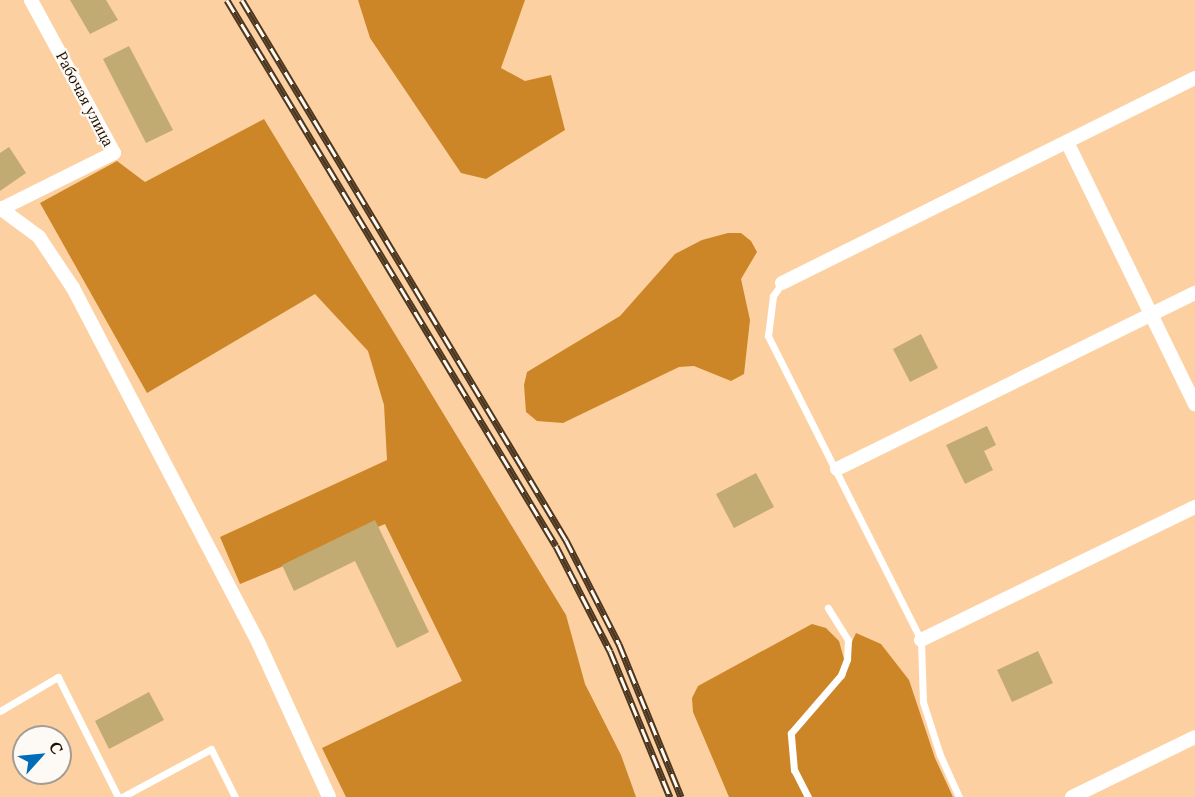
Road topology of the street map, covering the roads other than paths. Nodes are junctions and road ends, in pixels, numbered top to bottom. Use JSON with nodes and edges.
{"nodes":[{"id":1,"x":31,"y":0,"type":"edge"},
{"id":2,"x":1195,"y":78,"type":"edge"},
{"id":3,"x":1067,"y":142,"type":"junction"},
{"id":4,"x":2,"y":208,"type":"edge"},
{"id":5,"x":782,"y":283,"type":"joint"},
{"id":6,"x":1195,"y":293,"type":"edge"},
{"id":7,"x":1151,"y":314,"type":"junction"},
{"id":8,"x":1195,"y":404,"type":"edge"},
{"id":9,"x":837,"y":469,"type":"junction"},
{"id":10,"x":1195,"y":507,"type":"edge"},
{"id":11,"x":828,"y":608,"type":"dead end"},
{"id":12,"x":921,"y":640,"type":"junction"},
{"id":13,"x":0,"y":711,"type":"edge"},
{"id":14,"x":1195,"y":737,"type":"edge"},
{"id":15,"x":120,"y":797,"type":"edge"},
{"id":16,"x":235,"y":797,"type":"edge"},
{"id":17,"x":329,"y":797,"type":"edge"},
{"id":18,"x":808,"y":797,"type":"edge"},
{"id":19,"x":959,"y":797,"type":"edge"},
{"id":20,"x":1072,"y":797,"type":"edge"}],
"edges":[{"from":1,"to":4,"type":"street","name":"Рабочая улица"},
{"from":2,"to":3,"type":"street"},
{"from":3,"to":5,"type":"street"},
{"from":3,"to":7,"type":"street"},
{"from":4,"to":17,"type":"street"},
{"from":5,"to":9,"type":"lane"},
{"from":6,"to":7,"type":"street"},
{"from":7,"to":8,"type":"street"},
{"from":7,"to":9,"type":"street"},
{"from":9,"to":12,"type":"lane"},
{"from":10,"to":12,"type":"street"},
{"from":11,"to":18,"type":"lane"},
{"from":12,"to":19,"type":"lane"},
{"from":13,"to":15,"type":"lane"},
{"from":14,"to":20,"type":"street"},
{"from":15,"to":16,"type":"lane"}]}
